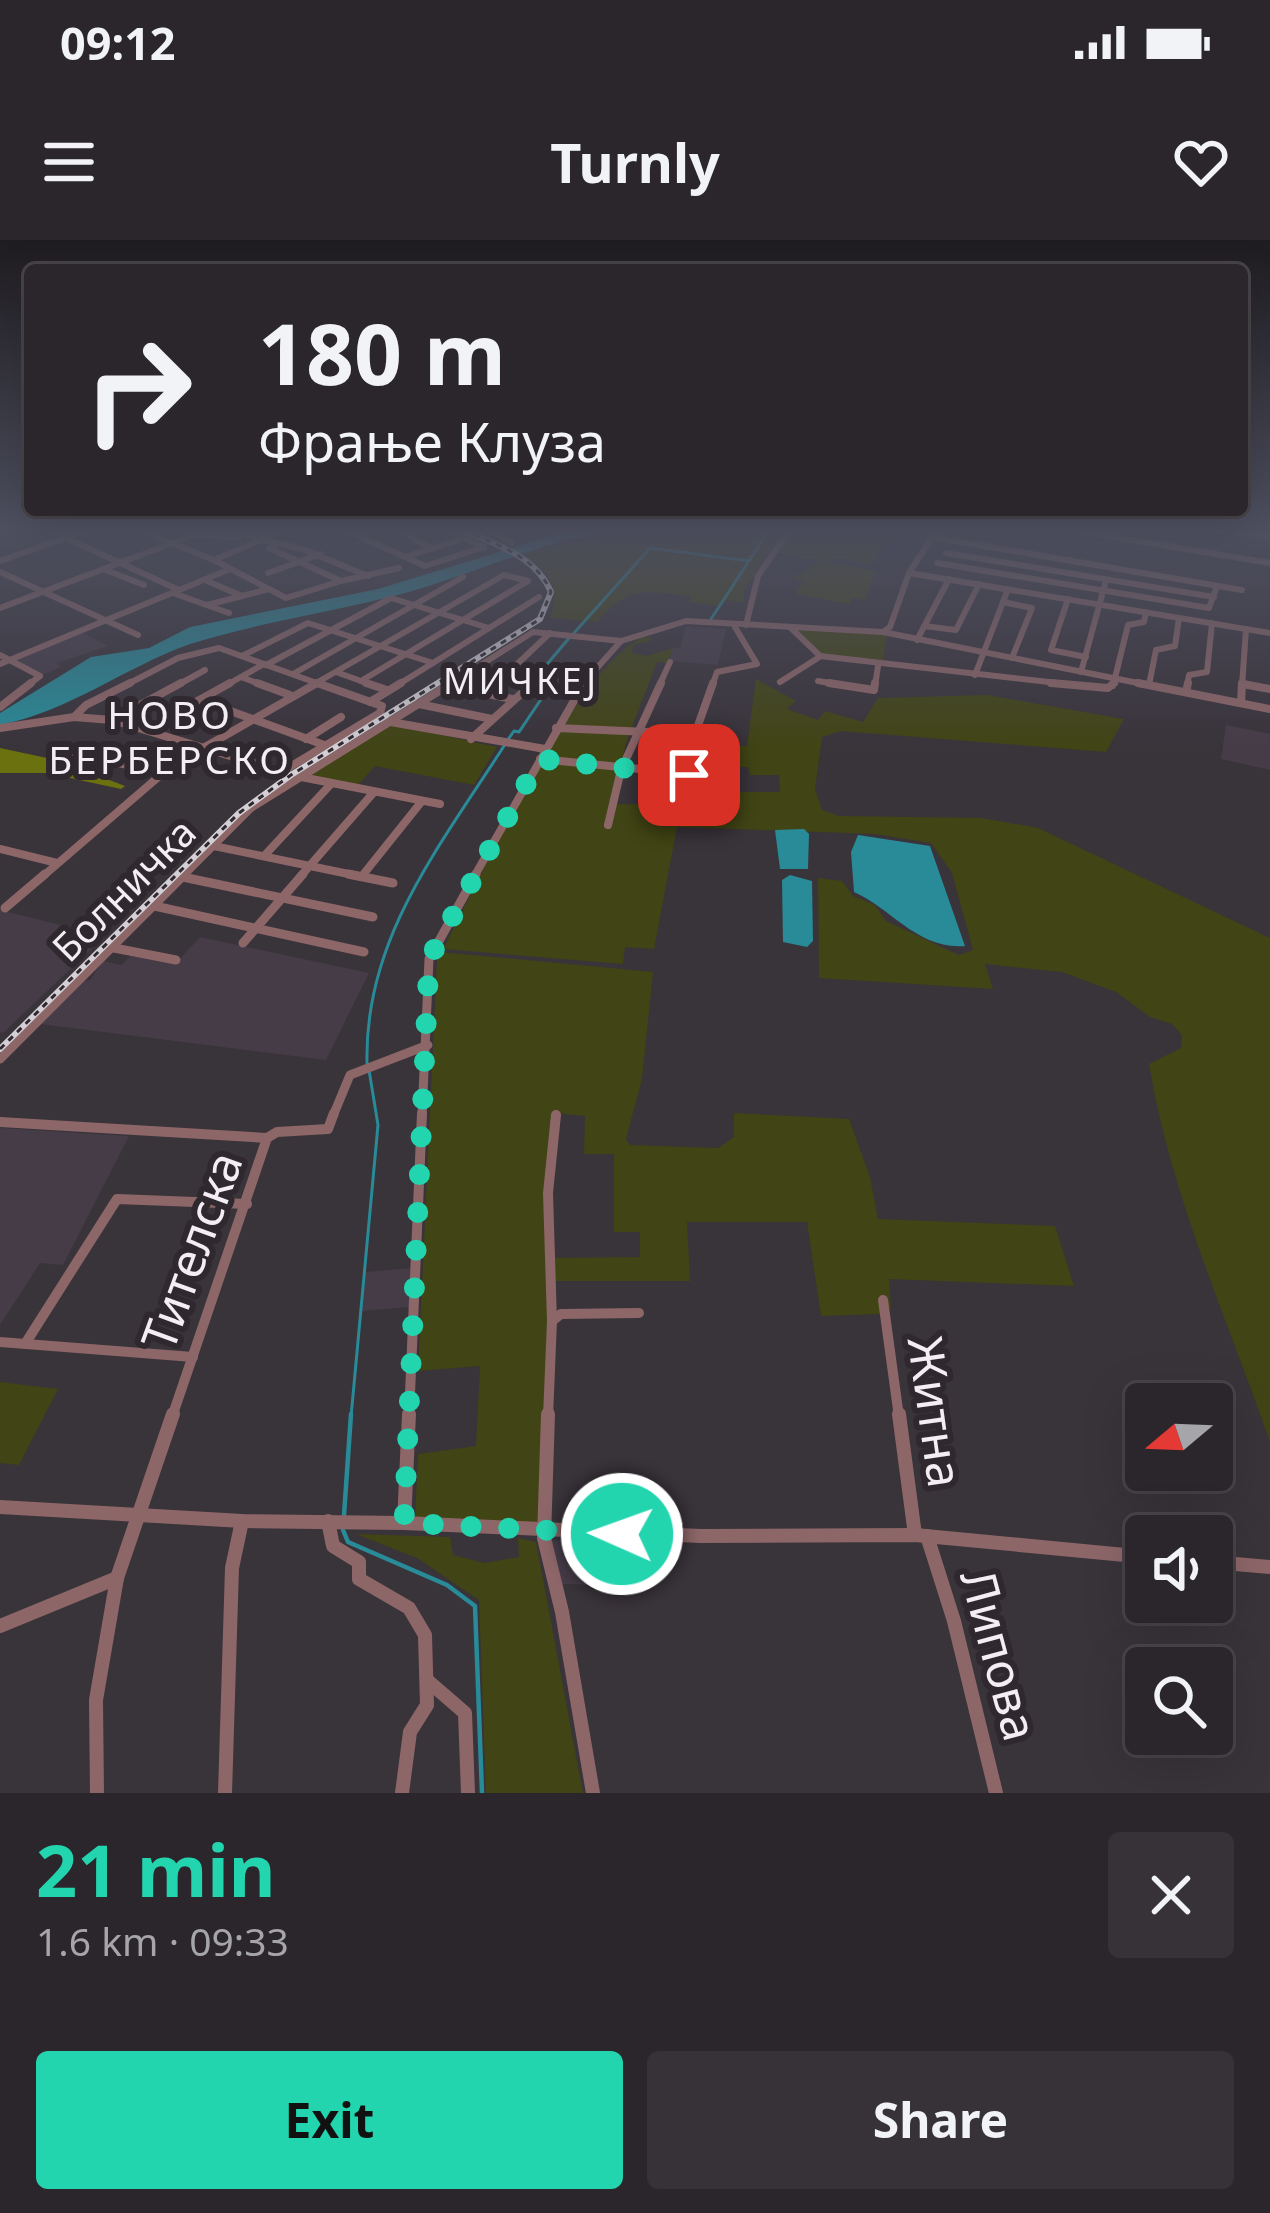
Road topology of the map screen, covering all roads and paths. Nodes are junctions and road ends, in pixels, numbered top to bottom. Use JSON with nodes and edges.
{"nodes":[{"id":1,"x":73,"y":604,"type":"edge"},
{"id":2,"x":146,"y":604,"type":"edge"},
{"id":3,"x":378,"y":604,"type":"edge"},
{"id":4,"x":454,"y":604,"type":"edge"},
{"id":5,"x":489,"y":604,"type":"edge"},
{"id":6,"x":527,"y":604,"type":"edge"},
{"id":7,"x":751,"y":604,"type":"edge"},
{"id":8,"x":898,"y":604,"type":"edge"},
{"id":9,"x":936,"y":604,"type":"edge"},
{"id":10,"x":969,"y":604,"type":"edge"},
{"id":11,"x":1002,"y":604,"type":"edge"},
{"id":12,"x":1015,"y":604,"type":"edge"},
{"id":13,"x":1066,"y":604,"type":"edge"},
{"id":14,"x":1099,"y":604,"type":"edge"},
{"id":15,"x":1102,"y":604,"type":"edge"},
{"id":16,"x":207,"y":605,"type":"edge"},
{"id":17,"x":414,"y":605,"type":"joint"},
{"id":18,"x":1146,"y":612,"type":"junction"},
{"id":19,"x":229,"y":613,"type":"dead end"},
{"id":20,"x":439,"y":613,"type":"junction"},
{"id":21,"x":1179,"y":618,"type":"junction"},
{"id":22,"x":107,"y":620,"type":"junction"},
{"id":23,"x":463,"y":620,"type":"junction"},
{"id":24,"x":1212,"y":623,"type":"junction"},
{"id":25,"x":746,"y":625,"type":"junction"},
{"id":26,"x":924,"y":626,"type":"junction"},
{"id":27,"x":735,"y":627,"type":"dead end"},
{"id":28,"x":489,"y":628,"type":"junction"},
{"id":29,"x":791,"y":628,"type":"junction"},
{"id":30,"x":1246,"y":629,"type":"junction"},
{"id":31,"x":332,"y":630,"type":"junction"},
{"id":32,"x":883,"y":632,"type":"junction"},
{"id":33,"x":550,"y":633,"type":"junction"},
{"id":34,"x":1270,"y":633,"type":"edge"},
{"id":35,"x":138,"y":634,"type":"dead end"},
{"id":36,"x":356,"y":638,"type":"junction"},
{"id":37,"x":917,"y":640,"type":"junction"},
{"id":38,"x":621,"y":641,"type":"junction"},
{"id":39,"x":381,"y":646,"type":"junction"},
{"id":40,"x":982,"y":652,"type":"junction"},
{"id":41,"x":406,"y":654,"type":"junction"},
{"id":42,"x":242,"y":656,"type":"junction"},
{"id":43,"x":821,"y":656,"type":"junction"},
{"id":44,"x":1086,"y":657,"type":"junction"},
{"id":45,"x":1012,"y":658,"type":"junction"},
{"id":46,"x":0,"y":660,"type":"edge"},
{"id":47,"x":9,"y":660,"type":"junction"},
{"id":48,"x":670,"y":662,"type":"dead end"},
{"id":49,"x":433,"y":663,"type":"junction"},
{"id":50,"x":265,"y":664,"type":"junction"},
{"id":51,"x":878,"y":666,"type":"junction"},
{"id":52,"x":205,"y":670,"type":"dead end"},
{"id":53,"x":336,"y":672,"type":"junction"},
{"id":54,"x":1081,"y":672,"type":"junction"},
{"id":55,"x":293,"y":674,"type":"junction"},
{"id":56,"x":975,"y":675,"type":"junction"},
{"id":57,"x":241,"y":677,"type":"junction"},
{"id":58,"x":1114,"y":678,"type":"junction"},
{"id":59,"x":361,"y":681,"type":"junction"},
{"id":60,"x":535,"y":681,"type":"dead end"},
{"id":61,"x":818,"y":681,"type":"dead end"},
{"id":62,"x":316,"y":682,"type":"junction"},
{"id":63,"x":780,"y":682,"type":"dead end"},
{"id":64,"x":1243,"y":684,"type":"junction"},
{"id":65,"x":444,"y":685,"type":"junction"},
{"id":66,"x":1149,"y":685,"type":"junction"},
{"id":67,"x":1270,"y":689,"type":"edge"},
{"id":68,"x":388,"y":690,"type":"junction"},
{"id":69,"x":1186,"y":692,"type":"junction"},
{"id":70,"x":486,"y":693,"type":"junction"},
{"id":71,"x":290,"y":695,"type":"junction"},
{"id":72,"x":512,"y":699,"type":"junction"},
{"id":73,"x":200,"y":700,"type":"junction"},
{"id":74,"x":370,"y":702,"type":"junction"},
{"id":75,"x":414,"y":703,"type":"junction"},
{"id":76,"x":1241,"y":703,"type":"junction"},
{"id":77,"x":0,"y":707,"type":"edge"},
{"id":78,"x":1270,"y":709,"type":"edge"},
{"id":79,"x":341,"y":716,"type":"dead end"},
{"id":80,"x":74,"y":717,"type":"junction"},
{"id":81,"x":251,"y":719,"type":"junction"},
{"id":82,"x":492,"y":719,"type":"junction"},
{"id":83,"x":112,"y":721,"type":"junction"},
{"id":84,"x":385,"y":721,"type":"junction"},
{"id":85,"x":0,"y":728,"type":"edge"},
{"id":86,"x":556,"y":728,"type":"junction"},
{"id":87,"x":147,"y":729,"type":"junction"},
{"id":88,"x":636,"y":733,"type":"junction"},
{"id":89,"x":306,"y":739,"type":"junction"},
{"id":90,"x":471,"y":740,"type":"junction"},
{"id":91,"x":206,"y":746,"type":"junction"},
{"id":92,"x":327,"y":746,"type":"junction"},
{"id":93,"x":66,"y":753,"type":"dead end"},
{"id":94,"x":543,"y":754,"type":"junction"},
{"id":95,"x":621,"y":770,"type":"junction"},
{"id":96,"x":283,"y":771,"type":"junction"},
{"id":97,"x":164,"y":772,"type":"junction"},
{"id":98,"x":298,"y":775,"type":"junction"},
{"id":99,"x":710,"y":776,"type":"dead end"},
{"id":100,"x":331,"y":784,"type":"junction"},
{"id":101,"x":374,"y":792,"type":"junction"},
{"id":102,"x":422,"y":800,"type":"junction"},
{"id":103,"x":440,"y":804,"type":"dead end"},
{"id":104,"x":608,"y":825,"type":"dead end"},
{"id":105,"x":209,"y":845,"type":"junction"},
{"id":106,"x":0,"y":849,"type":"edge"},
{"id":107,"x":264,"y":856,"type":"junction"},
{"id":108,"x":57,"y":863,"type":"junction"},
{"id":109,"x":310,"y":866,"type":"junction"},
{"id":110,"x":178,"y":876,"type":"junction"},
{"id":111,"x":362,"y":876,"type":"junction"},
{"id":112,"x":393,"y":883,"type":"dead end"},
{"id":113,"x":282,"y":898,"type":"junction"},
{"id":114,"x":150,"y":905,"type":"junction"},
{"id":115,"x":5,"y":908,"type":"dead end"},
{"id":116,"x":373,"y":917,"type":"dead end"},
{"id":117,"x":256,"y":928,"type":"junction"},
{"id":118,"x":244,"y":943,"type":"dead end"},
{"id":119,"x":109,"y":946,"type":"junction"},
{"id":120,"x":364,"y":952,"type":"dead end"},
{"id":121,"x":176,"y":960,"type":"dead end"},
{"id":122,"x":428,"y":1045,"type":"junction"},
{"id":123,"x":0,"y":1059,"type":"edge"},
{"id":124,"x":556,"y":1115,"type":"dead end"},
{"id":125,"x":0,"y":1122,"type":"edge"},
{"id":126,"x":267,"y":1138,"type":"junction"},
{"id":127,"x":247,"y":1204,"type":"junction"},
{"id":128,"x":883,"y":1300,"type":"dead end"},
{"id":129,"x":639,"y":1313,"type":"dead end"},
{"id":130,"x":552,"y":1321,"type":"junction"},
{"id":131,"x":0,"y":1342,"type":"edge"},
{"id":132,"x":25,"y":1344,"type":"junction"},
{"id":133,"x":193,"y":1357,"type":"junction"},
{"id":134,"x":0,"y":1507,"type":"edge"},
{"id":135,"x":138,"y":1516,"type":"junction"},
{"id":136,"x":242,"y":1521,"type":"junction"},
{"id":137,"x":328,"y":1521,"type":"junction"},
{"id":138,"x":404,"y":1523,"type":"junction"},
{"id":139,"x":544,"y":1531,"type":"junction"},
{"id":140,"x":921,"y":1536,"type":"junction"},
{"id":141,"x":1125,"y":1555,"type":"edge"},
{"id":142,"x":1233,"y":1564,"type":"edge"},
{"id":143,"x":1270,"y":1567,"type":"edge"},
{"id":144,"x":117,"y":1578,"type":"junction"},
{"id":145,"x":0,"y":1625,"type":"edge"},
{"id":146,"x":432,"y":1693,"type":"junction"},
{"id":147,"x":97,"y":1793,"type":"edge"},
{"id":148,"x":225,"y":1793,"type":"edge"},
{"id":149,"x":402,"y":1793,"type":"edge"},
{"id":150,"x":468,"y":1793,"type":"edge"},
{"id":151,"x":593,"y":1793,"type":"edge"},
{"id":152,"x":996,"y":1793,"type":"edge"}],
"edges":[{"from":1,"to":22,"type":"street"},
{"from":2,"to":22,"type":"street"},
{"from":3,"to":31,"type":"street"},
{"from":4,"to":20,"type":"street"},
{"from":5,"to":23,"type":"street"},
{"from":6,"to":28,"type":"street"},
{"from":7,"to":25,"type":"street"},
{"from":8,"to":32,"type":"street"},
{"from":9,"to":26,"type":"street"},
{"from":10,"to":26,"type":"street"},
{"from":11,"to":40,"type":"street"},
{"from":12,"to":45,"type":"street"},
{"from":13,"to":44,"type":"street"},
{"from":14,"to":44,"type":"street"},
{"from":15,"to":18,"type":"street"},
{"from":16,"to":19,"type":"street"},
{"from":17,"to":20,"type":"street"},
{"from":17,"to":36,"type":"street"},
{"from":18,"to":21,"type":"street"},
{"from":18,"to":58,"type":"street"},
{"from":20,"to":23,"type":"street"},
{"from":20,"to":39,"type":"street"},
{"from":21,"to":24,"type":"street"},
{"from":21,"to":66,"type":"street"},
{"from":22,"to":35,"type":"street"},
{"from":22,"to":47,"type":"street"},
{"from":23,"to":28,"type":"street"},
{"from":23,"to":41,"type":"street"},
{"from":24,"to":30,"type":"street"},
{"from":24,"to":69,"type":"street"},
{"from":25,"to":29,"type":"street"},
{"from":25,"to":38,"type":"street"},
{"from":26,"to":37,"type":"street"},
{"from":27,"to":88,"type":"street"},
{"from":28,"to":49,"type":"street"},
{"from":29,"to":32,"type":"street"},
{"from":29,"to":43,"type":"street"},
{"from":30,"to":34,"type":"street"},
{"from":30,"to":64,"type":"street"},
{"from":31,"to":36,"type":"street"},
{"from":31,"to":42,"type":"street"},
{"from":31,"to":50,"type":"street"},
{"from":32,"to":37,"type":"street"},
{"from":33,"to":38,"type":"street"},
{"from":33,"to":65,"type":"street","name":"Болничка"},
{"from":33,"to":70,"type":"street"},
{"from":36,"to":39,"type":"street"},
{"from":36,"to":55,"type":"street"},
{"from":37,"to":40,"type":"street"},
{"from":38,"to":86,"type":"street"},
{"from":39,"to":41,"type":"street"},
{"from":39,"to":53,"type":"street"},
{"from":40,"to":45,"type":"street"},
{"from":40,"to":56,"type":"street"},
{"from":41,"to":49,"type":"street"},
{"from":41,"to":59,"type":"street"},
{"from":42,"to":50,"type":"street"},
{"from":42,"to":80,"type":"street"},
{"from":43,"to":51,"type":"street"},
{"from":43,"to":63,"type":"street"},
{"from":44,"to":54,"type":"street"},
{"from":45,"to":54,"type":"street"},
{"from":46,"to":47,"type":"street"},
{"from":47,"to":77,"type":"street"},
{"from":48,"to":88,"type":"street"},
{"from":49,"to":68,"type":"street"},
{"from":50,"to":55,"type":"street"},
{"from":50,"to":57,"type":"street"},
{"from":51,"to":56,"type":"street"},
{"from":51,"to":61,"type":"street"},
{"from":52,"to":83,"type":"street"},
{"from":53,"to":59,"type":"street"},
{"from":53,"to":62,"type":"street"},
{"from":54,"to":58,"type":"street"},
{"from":55,"to":62,"type":"street"},
{"from":56,"to":58,"type":"street"},
{"from":57,"to":71,"type":"street"},
{"from":57,"to":73,"type":"street"},
{"from":58,"to":66,"type":"street"},
{"from":59,"to":68,"type":"street"},
{"from":60,"to":72,"type":"street"},
{"from":62,"to":71,"type":"street"},
{"from":62,"to":74,"type":"street"},
{"from":64,"to":67,"type":"street"},
{"from":64,"to":76,"type":"street"},
{"from":65,"to":70,"type":"street"},
{"from":65,"to":75,"type":"street","name":"Болничка"},
{"from":66,"to":69,"type":"street"},
{"from":68,"to":74,"type":"street"},
{"from":69,"to":76,"type":"street"},
{"from":70,"to":72,"type":"street"},
{"from":71,"to":81,"type":"street"},
{"from":72,"to":82,"type":"street"},
{"from":73,"to":81,"type":"street"},
{"from":73,"to":87,"type":"street"},
{"from":74,"to":92,"type":"street"},
{"from":75,"to":82,"type":"street"},
{"from":75,"to":84,"type":"street","name":"Болничка"},
{"from":76,"to":78,"type":"street"},
{"from":79,"to":89,"type":"street"},
{"from":80,"to":83,"type":"street"},
{"from":80,"to":85,"type":"street"},
{"from":81,"to":89,"type":"street"},
{"from":81,"to":91,"type":"street"},
{"from":82,"to":90,"type":"street"},
{"from":83,"to":87,"type":"street"},
{"from":84,"to":90,"type":"street"},
{"from":84,"to":98,"type":"street","name":"Болничка"},
{"from":86,"to":88,"type":"street"},
{"from":86,"to":94,"type":"street"},
{"from":87,"to":91,"type":"street"},
{"from":88,"to":95,"type":"street"},
{"from":89,"to":92,"type":"street"},
{"from":90,"to":94,"type":"street"},
{"from":91,"to":96,"type":"street"},
{"from":91,"to":97,"type":"street"},
{"from":92,"to":96,"type":"street"},
{"from":93,"to":97,"type":"street"},
{"from":94,"to":95,"type":"street"},
{"from":94,"to":122,"type":"street"},
{"from":95,"to":99,"type":"street"},
{"from":95,"to":104,"type":"street"},
{"from":96,"to":98,"type":"street"},
{"from":97,"to":108,"type":"street"},
{"from":98,"to":100,"type":"street"},
{"from":98,"to":105,"type":"street","name":"Болничка"},
{"from":100,"to":101,"type":"street"},
{"from":100,"to":107,"type":"street"},
{"from":101,"to":102,"type":"street"},
{"from":101,"to":109,"type":"street"},
{"from":102,"to":103,"type":"street"},
{"from":102,"to":111,"type":"street"},
{"from":105,"to":107,"type":"street"},
{"from":105,"to":110,"type":"street","name":"Болничка"},
{"from":106,"to":108,"type":"street"},
{"from":107,"to":109,"type":"street"},
{"from":108,"to":115,"type":"street"},
{"from":109,"to":111,"type":"street"},
{"from":109,"to":113,"type":"street"},
{"from":110,"to":113,"type":"street"},
{"from":110,"to":114,"type":"street","name":"Болничка"},
{"from":111,"to":112,"type":"street"},
{"from":113,"to":116,"type":"street"},
{"from":113,"to":117,"type":"street"},
{"from":114,"to":117,"type":"street"},
{"from":114,"to":119,"type":"street","name":"Болничка"},
{"from":117,"to":118,"type":"street"},
{"from":117,"to":120,"type":"street"},
{"from":119,"to":121,"type":"street"},
{"from":119,"to":123,"type":"street","name":"Болничка"},
{"from":122,"to":126,"type":"street","name":"Тителска"},
{"from":122,"to":138,"type":"street"},
{"from":124,"to":130,"type":"street"},
{"from":125,"to":126,"type":"street"},
{"from":126,"to":127,"type":"street","name":"Тителска"},
{"from":127,"to":132,"type":"street"},
{"from":127,"to":133,"type":"street","name":"Тителска"},
{"from":128,"to":140,"type":"street","name":"Житна"},
{"from":129,"to":130,"type":"street"},
{"from":130,"to":139,"type":"street"},
{"from":131,"to":132,"type":"street"},
{"from":132,"to":133,"type":"street"},
{"from":133,"to":135,"type":"street","name":"Тителска"},
{"from":134,"to":135,"type":"street"},
{"from":135,"to":136,"type":"street"},
{"from":135,"to":144,"type":"street","name":"Тителска"},
{"from":136,"to":137,"type":"street"},
{"from":136,"to":148,"type":"street"},
{"from":137,"to":138,"type":"street"},
{"from":137,"to":146,"type":"street"},
{"from":138,"to":139,"type":"street"},
{"from":139,"to":140,"type":"street"},
{"from":139,"to":151,"type":"street"},
{"from":140,"to":141,"type":"street"},
{"from":140,"to":152,"type":"street","name":"Липова"},
{"from":142,"to":143,"type":"street"},
{"from":144,"to":145,"type":"street"},
{"from":144,"to":147,"type":"street","name":"Тителска"},
{"from":146,"to":149,"type":"street"},
{"from":146,"to":150,"type":"street"}]}
